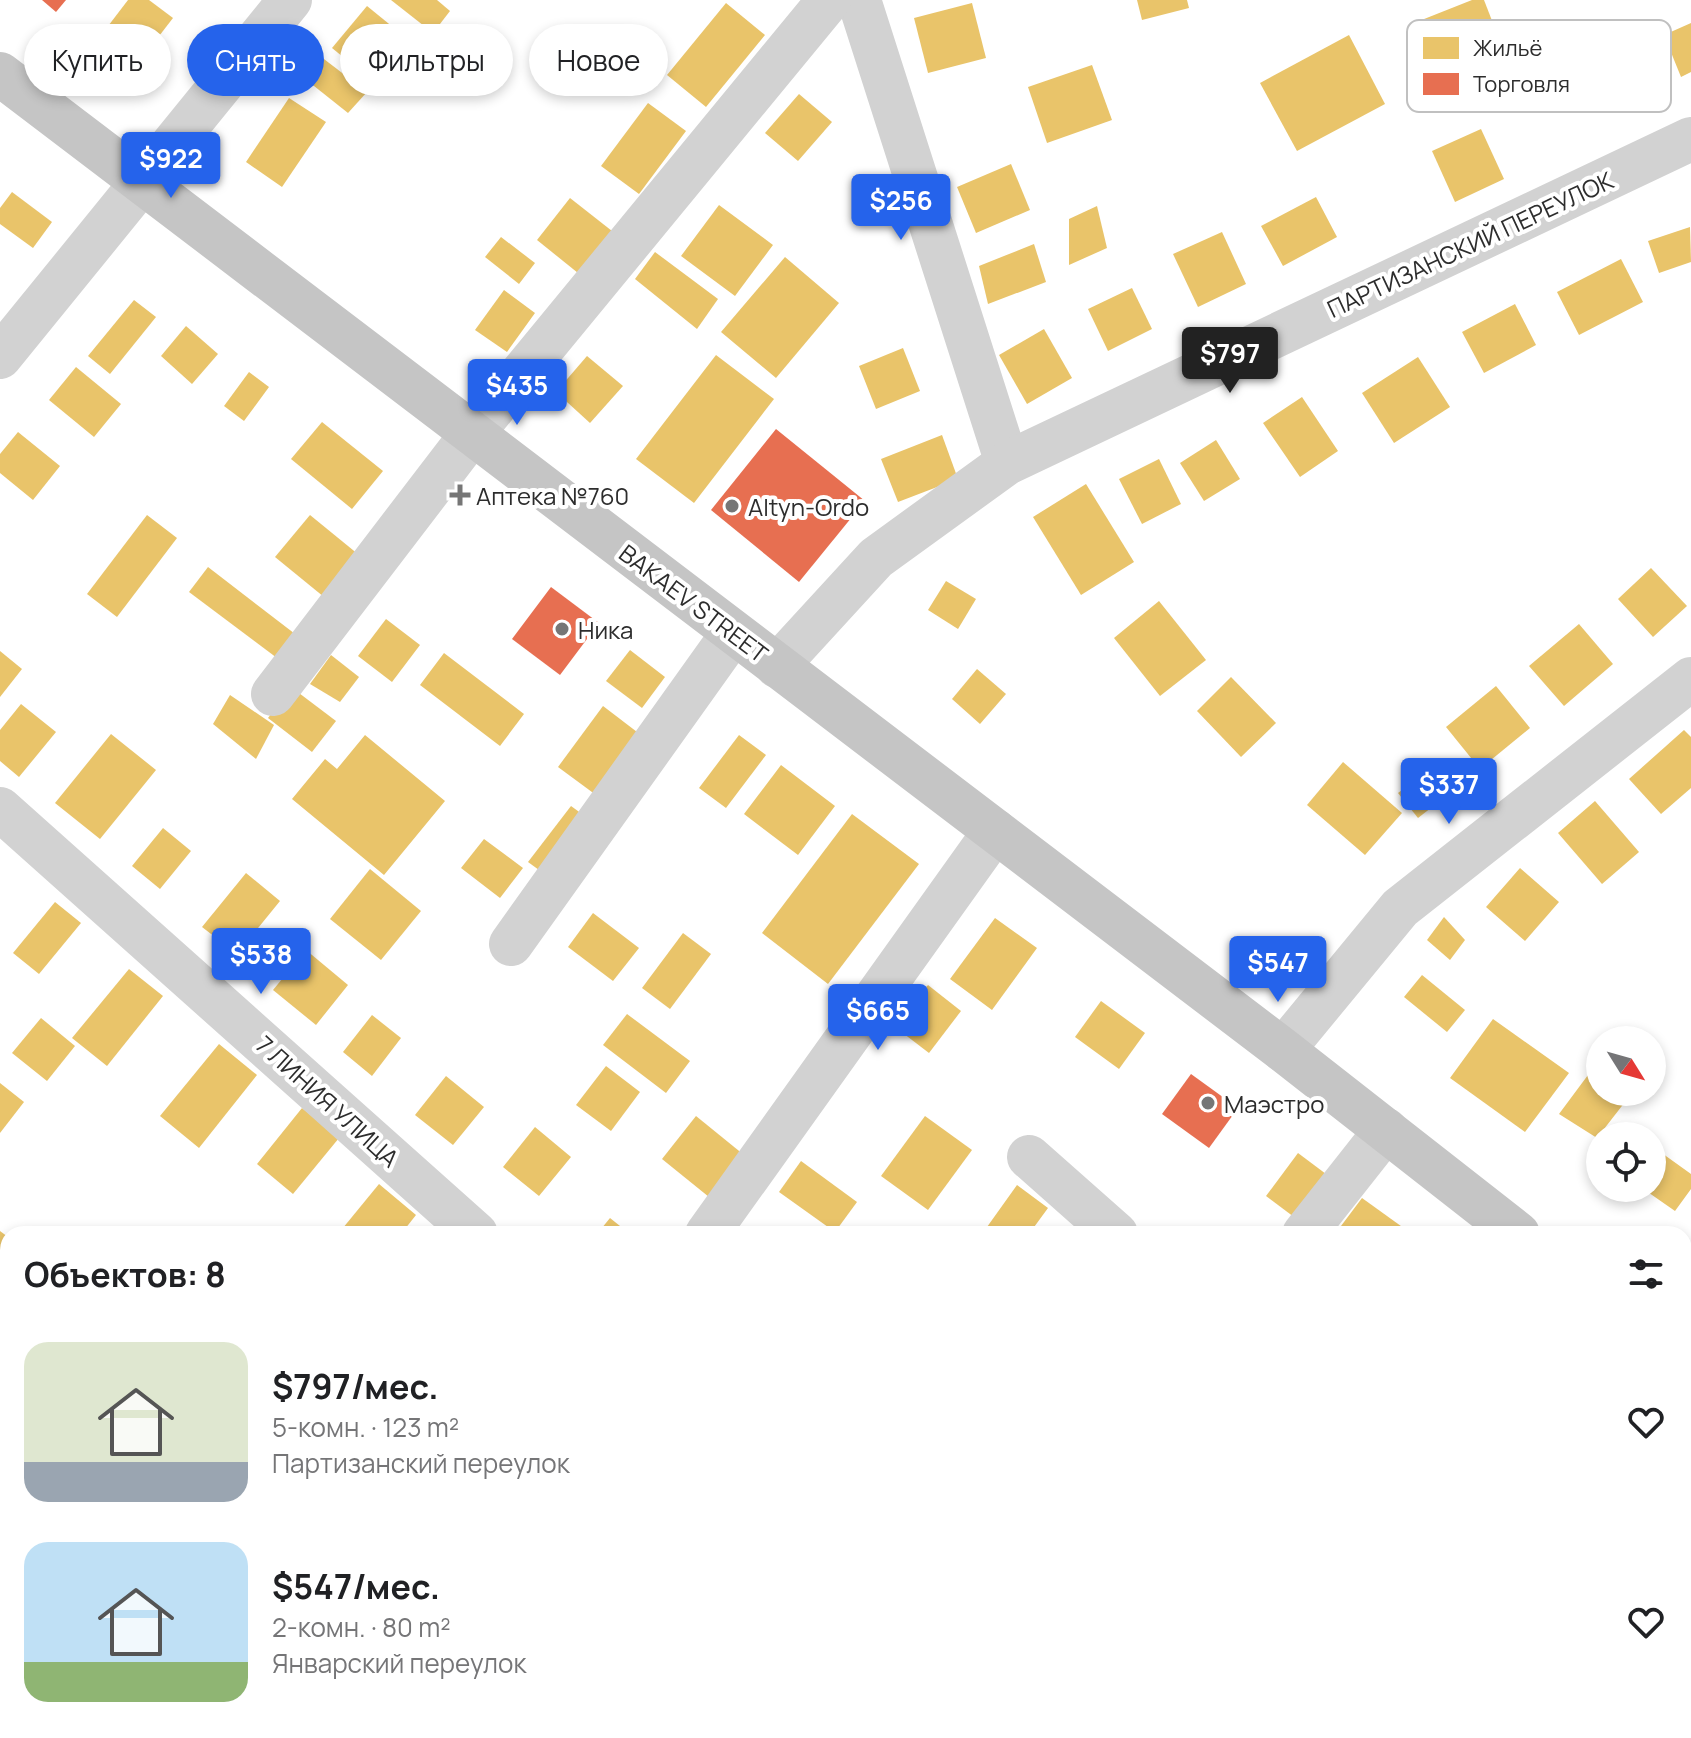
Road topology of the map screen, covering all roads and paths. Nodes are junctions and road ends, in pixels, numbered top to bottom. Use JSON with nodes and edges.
{"nodes":[{"id":1,"x":290,"y":0,"type":"edge"},
{"id":2,"x":829,"y":0,"type":"edge"},
{"id":3,"x":859,"y":0,"type":"edge"},
{"id":4,"x":0,"y":74,"type":"edge"},
{"id":5,"x":1691,"y":139,"type":"edge"},
{"id":6,"x":141,"y":183,"type":"junction"},
{"id":7,"x":0,"y":357,"type":"edge"},
{"id":8,"x":471,"y":435,"type":"junction"},
{"id":9,"x":1007,"y":463,"type":"junction"},
{"id":10,"x":733,"y":633,"type":"junction"},
{"id":11,"x":777,"y":666,"type":"junction"},
{"id":12,"x":1691,"y":679,"type":"edge"},
{"id":13,"x":273,"y":694,"type":"dead end"},
{"id":14,"x":0,"y":809,"type":"edge"},
{"id":15,"x":995,"y":831,"type":"junction"},
{"id":16,"x":511,"y":944,"type":"dead end"},
{"id":17,"x":1283,"y":1050,"type":"junction"},
{"id":18,"x":1386,"y":1130,"type":"junction"},
{"id":19,"x":1029,"y":1157,"type":"dead end"},
{"id":20,"x":467,"y":1226,"type":"edge"},
{"id":21,"x":713,"y":1226,"type":"edge"},
{"id":22,"x":1107,"y":1226,"type":"edge"},
{"id":23,"x":1310,"y":1226,"type":"edge"},
{"id":24,"x":1508,"y":1226,"type":"edge"}],
"edges":[{"from":1,"to":6,"type":"street"},
{"from":2,"to":8,"type":"street"},
{"from":3,"to":9,"type":"street"},
{"from":4,"to":6,"type":"main road","name":"BAKAEV STREET"},
{"from":5,"to":9,"type":"street","name":"ПАРТИЗАНСКИЙ ПЕРЕУЛОК"},
{"from":6,"to":7,"type":"street"},
{"from":6,"to":8,"type":"main road","name":"BAKAEV STREET"},
{"from":8,"to":10,"type":"main road","name":"BAKAEV STREET"},
{"from":8,"to":13,"type":"street"},
{"from":9,"to":11,"type":"street","name":"ПАРТИЗАНСКИЙ ПЕРЕУЛОК"},
{"from":10,"to":11,"type":"main road","name":"BAKAEV STREET"},
{"from":10,"to":16,"type":"street"},
{"from":11,"to":15,"type":"main road","name":"BAKAEV STREET"},
{"from":12,"to":17,"type":"street"},
{"from":14,"to":20,"type":"street","name":"7 ЛИНИЯ УЛИЦА"},
{"from":15,"to":17,"type":"main road","name":"BAKAEV STREET"},
{"from":15,"to":21,"type":"street"},
{"from":17,"to":18,"type":"main road","name":"BAKAEV STREET"},
{"from":18,"to":23,"type":"street"},
{"from":18,"to":24,"type":"main road","name":"BAKAEV STREET"},
{"from":19,"to":22,"type":"street"}]}
